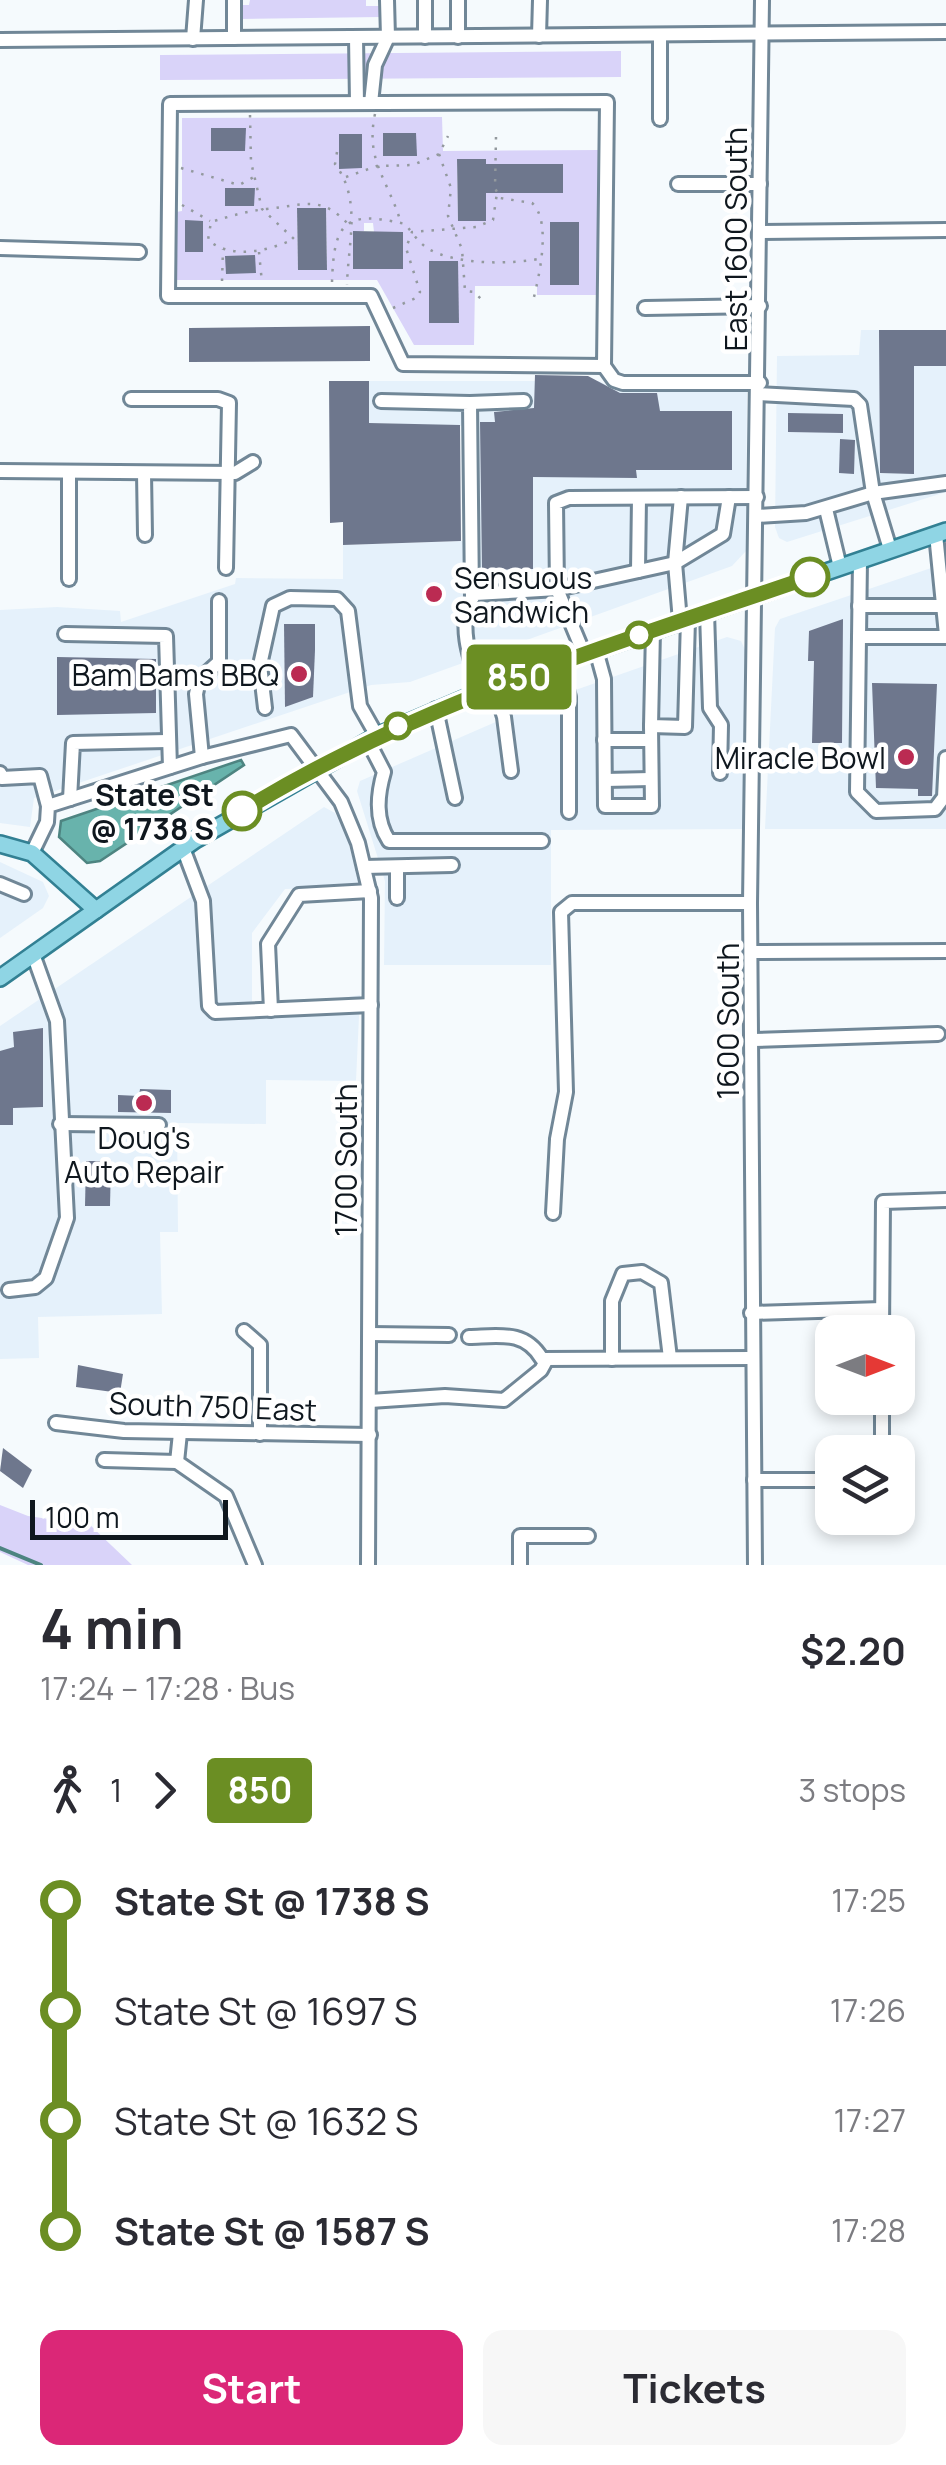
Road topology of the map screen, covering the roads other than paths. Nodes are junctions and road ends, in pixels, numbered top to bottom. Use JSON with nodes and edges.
{"nodes":[{"id":1,"x":196,"y":0,"type":"edge"},
{"id":2,"x":234,"y":0,"type":"edge"},
{"id":3,"x":387,"y":0,"type":"edge"},
{"id":4,"x":425,"y":0,"type":"edge"},
{"id":5,"x":458,"y":0,"type":"edge"},
{"id":6,"x":540,"y":0,"type":"edge"},
{"id":7,"x":762,"y":0,"type":"edge"},
{"id":8,"x":946,"y":32,"type":"edge"},
{"id":9,"x":762,"y":34,"type":"junction"},
{"id":10,"x":660,"y":35,"type":"junction"},
{"id":11,"x":539,"y":36,"type":"junction"},
{"id":12,"x":388,"y":37,"type":"junction"},
{"id":13,"x":425,"y":37,"type":"junction"},
{"id":14,"x":458,"y":37,"type":"junction"},
{"id":15,"x":234,"y":38,"type":"junction"},
{"id":16,"x":356,"y":38,"type":"junction"},
{"id":17,"x":194,"y":39,"type":"junction"},
{"id":18,"x":0,"y":40,"type":"edge"},
{"id":19,"x":368,"y":103,"type":"junction"},
{"id":20,"x":660,"y":120,"type":"dead end"},
{"id":21,"x":678,"y":184,"type":"dead end"},
{"id":22,"x":760,"y":184,"type":"junction"},
{"id":23,"x":946,"y":230,"type":"edge"},
{"id":24,"x":760,"y":232,"type":"junction"},
{"id":25,"x":0,"y":248,"type":"edge"},
{"id":26,"x":139,"y":252,"type":"dead end"},
{"id":27,"x":760,"y":306,"type":"junction"},
{"id":28,"x":645,"y":308,"type":"dead end"},
{"id":29,"x":604,"y":366,"type":"junction"},
{"id":30,"x":760,"y":389,"type":"junction"},
{"id":31,"x":130,"y":399,"type":"dead end"},
{"id":32,"x":524,"y":400,"type":"dead end"},
{"id":33,"x":381,"y":401,"type":"dead end"},
{"id":34,"x":470,"y":402,"type":"junction"},
{"id":35,"x":252,"y":462,"type":"dead end"},
{"id":36,"x":0,"y":471,"type":"edge"},
{"id":37,"x":69,"y":472,"type":"junction"},
{"id":38,"x":144,"y":474,"type":"junction"},
{"id":39,"x":228,"y":474,"type":"junction"},
{"id":40,"x":758,"y":478,"type":"joint"},
{"id":41,"x":946,"y":483,"type":"edge"},
{"id":42,"x":873,"y":493,"type":"junction"},
{"id":43,"x":682,"y":497,"type":"junction"},
{"id":44,"x":729,"y":497,"type":"junction"},
{"id":45,"x":758,"y":497,"type":"junction"},
{"id":46,"x":639,"y":498,"type":"junction"},
{"id":47,"x":826,"y":509,"type":"junction"},
{"id":48,"x":757,"y":516,"type":"junction"},
{"id":49,"x":941,"y":533,"type":"edge"},
{"id":50,"x":145,"y":535,"type":"dead end"},
{"id":51,"x":890,"y":549,"type":"junction"},
{"id":52,"x":860,"y":560,"type":"junction"},
{"id":53,"x":676,"y":564,"type":"junction"},
{"id":54,"x":840,"y":567,"type":"junction"},
{"id":55,"x":226,"y":568,"type":"dead end"},
{"id":56,"x":638,"y":571,"type":"junction"},
{"id":57,"x":69,"y":579,"type":"dead end"},
{"id":58,"x":557,"y":589,"type":"junction"},
{"id":59,"x":756,"y":596,"type":"junction"},
{"id":60,"x":472,"y":598,"type":"junction"},
{"id":61,"x":219,"y":601,"type":"dead end"},
{"id":62,"x":859,"y":606,"type":"junction"},
{"id":63,"x":945,"y":606,"type":"edge"},
{"id":64,"x":707,"y":612,"type":"junction"},
{"id":65,"x":684,"y":620,"type":"junction"},
{"id":66,"x":653,"y":630,"type":"junction"},
{"id":67,"x":65,"y":634,"type":"dead end"},
{"id":68,"x":946,"y":636,"type":"edge"},
{"id":69,"x":858,"y":637,"type":"junction"},
{"id":70,"x":590,"y":652,"type":"junction"},
{"id":71,"x":560,"y":662,"type":"junction"},
{"id":72,"x":488,"y":688,"type":"junction"},
{"id":73,"x":265,"y":708,"type":"dead end"},
{"id":74,"x":436,"y":710,"type":"junction"},
{"id":75,"x":651,"y":733,"type":"junction"},
{"id":76,"x":373,"y":739,"type":"junction"},
{"id":77,"x":604,"y":740,"type":"junction"},
{"id":78,"x":167,"y":741,"type":"junction"},
{"id":79,"x":202,"y":756,"type":"junction"},
{"id":80,"x":946,"y":758,"type":"edge"},
{"id":81,"x":170,"y":767,"type":"junction"},
{"id":82,"x":314,"y":770,"type":"junction"},
{"id":83,"x":511,"y":771,"type":"dead end"},
{"id":84,"x":720,"y":773,"type":"dead end"},
{"id":85,"x":0,"y":774,"type":"edge"},
{"id":86,"x":605,"y":780,"type":"junction"},
{"id":87,"x":651,"y":780,"type":"junction"},
{"id":88,"x":70,"y":798,"type":"junction"},
{"id":89,"x":455,"y":798,"type":"dead end"},
{"id":90,"x":48,"y":806,"type":"junction"},
{"id":91,"x":569,"y":812,"type":"dead end"},
{"id":92,"x":542,"y":841,"type":"dead end"},
{"id":93,"x":0,"y":844,"type":"edge"},
{"id":94,"x":183,"y":848,"type":"junction"},
{"id":95,"x":32,"y":853,"type":"junction"},
{"id":96,"x":452,"y":865,"type":"dead end"},
{"id":97,"x":364,"y":867,"type":"junction"},
{"id":98,"x":396,"y":867,"type":"junction"},
{"id":99,"x":0,"y":884,"type":"edge"},
{"id":100,"x":370,"y":890,"type":"junction"},
{"id":101,"x":24,"y":894,"type":"dead end"},
{"id":102,"x":396,"y":898,"type":"dead end"},
{"id":103,"x":750,"y":903,"type":"junction"},
{"id":104,"x":96,"y":910,"type":"junction"},
{"id":105,"x":946,"y":951,"type":"edge"},
{"id":106,"x":754,"y":952,"type":"junction"},
{"id":107,"x":34,"y":954,"type":"junction"},
{"id":108,"x":0,"y":978,"type":"edge"},
{"id":109,"x":371,"y":1006,"type":"junction"},
{"id":110,"x":270,"y":1010,"type":"junction"},
{"id":111,"x":938,"y":1034,"type":"dead end"},
{"id":112,"x":753,"y":1040,"type":"junction"},
{"id":113,"x":60,"y":1124,"type":"junction"},
{"id":114,"x":160,"y":1126,"type":"dead end"},
{"id":115,"x":946,"y":1200,"type":"edge"},
{"id":116,"x":553,"y":1214,"type":"dead end"},
{"id":117,"x":9,"y":1290,"type":"dead end"},
{"id":118,"x":882,"y":1309,"type":"junction"},
{"id":119,"x":751,"y":1313,"type":"junction"},
{"id":120,"x":882,"y":1315,"type":"edge"},
{"id":121,"x":244,"y":1331,"type":"dead end"},
{"id":122,"x":370,"y":1334,"type":"junction"},
{"id":123,"x":449,"y":1336,"type":"dead end"},
{"id":124,"x":469,"y":1336,"type":"dead end"},
{"id":125,"x":670,"y":1358,"type":"junction"},
{"id":126,"x":752,"y":1358,"type":"junction"},
{"id":127,"x":545,"y":1359,"type":"junction"},
{"id":128,"x":612,"y":1359,"type":"junction"},
{"id":129,"x":370,"y":1400,"type":"junction"},
{"id":130,"x":56,"y":1424,"type":"dead end"},
{"id":131,"x":180,"y":1433,"type":"junction"},
{"id":132,"x":260,"y":1434,"type":"junction"},
{"id":133,"x":370,"y":1436,"type":"junction"},
{"id":134,"x":104,"y":1460,"type":"dead end"},
{"id":135,"x":177,"y":1462,"type":"junction"},
{"id":136,"x":754,"y":1480,"type":"junction"},
{"id":137,"x":815,"y":1480,"type":"edge"},
{"id":138,"x":588,"y":1536,"type":"dead end"},
{"id":139,"x":254,"y":1565,"type":"edge"},
{"id":140,"x":368,"y":1565,"type":"edge"},
{"id":141,"x":520,"y":1565,"type":"edge"},
{"id":142,"x":755,"y":1565,"type":"edge"}],
"edges":[{"from":1,"to":17,"type":"street"},
{"from":2,"to":15,"type":"street"},
{"from":3,"to":12,"type":"street"},
{"from":4,"to":13,"type":"street"},
{"from":5,"to":14,"type":"street"},
{"from":6,"to":11,"type":"street"},
{"from":7,"to":9,"type":"street","name":"East 1600 South"},
{"from":8,"to":9,"type":"street"},
{"from":9,"to":10,"type":"street"},
{"from":9,"to":22,"type":"street","name":"East 1600 South"},
{"from":10,"to":11,"type":"street"},
{"from":10,"to":20,"type":"street"},
{"from":11,"to":14,"type":"street"},
{"from":12,"to":13,"type":"street"},
{"from":12,"to":16,"type":"street"},
{"from":12,"to":19,"type":"street"},
{"from":13,"to":14,"type":"street"},
{"from":15,"to":16,"type":"street"},
{"from":15,"to":17,"type":"street"},
{"from":16,"to":19,"type":"street"},
{"from":17,"to":18,"type":"street"},
{"from":19,"to":29,"type":"street"},
{"from":19,"to":29,"type":"street"},
{"from":21,"to":22,"type":"street"},
{"from":22,"to":24,"type":"street","name":"East 1600 South"},
{"from":23,"to":24,"type":"street"},
{"from":24,"to":27,"type":"street","name":"East 1600 South"},
{"from":25,"to":26,"type":"street"},
{"from":27,"to":28,"type":"street"},
{"from":27,"to":30,"type":"street","name":"East 1600 South"},
{"from":29,"to":30,"type":"street"},
{"from":30,"to":40,"type":"street","name":"East 1600 South"},
{"from":30,"to":42,"type":"street"},
{"from":31,"to":39,"type":"street"},
{"from":32,"to":34,"type":"street"},
{"from":33,"to":34,"type":"street"},
{"from":34,"to":60,"type":"street"},
{"from":35,"to":39,"type":"street"},
{"from":36,"to":37,"type":"street"},
{"from":37,"to":38,"type":"street"},
{"from":37,"to":57,"type":"street"},
{"from":38,"to":39,"type":"street"},
{"from":38,"to":50,"type":"street"},
{"from":39,"to":55,"type":"street"},
{"from":40,"to":45,"type":"street","name":"1600 South"},
{"from":41,"to":42,"type":"street"},
{"from":42,"to":47,"type":"street"},
{"from":42,"to":51,"type":"street"},
{"from":43,"to":44,"type":"street"},
{"from":43,"to":46,"type":"street"},
{"from":43,"to":53,"type":"street"},
{"from":44,"to":45,"type":"street"},
{"from":44,"to":53,"type":"street"},
{"from":45,"to":48,"type":"street","name":"1600 South"},
{"from":46,"to":56,"type":"street"},
{"from":46,"to":58,"type":"street"},
{"from":47,"to":48,"type":"street"},
{"from":47,"to":54,"type":"street"},
{"from":48,"to":59,"type":"street","name":"1600 South"},
{"from":49,"to":51,"type":"main road"},
{"from":49,"to":63,"type":"street"},
{"from":51,"to":52,"type":"main road"},
{"from":52,"to":54,"type":"main road"},
{"from":52,"to":62,"type":"street"},
{"from":53,"to":56,"type":"street"},
{"from":53,"to":65,"type":"street"},
{"from":54,"to":59,"type":"main road"},
{"from":56,"to":58,"type":"street"},
{"from":58,"to":60,"type":"street"},
{"from":58,"to":70,"type":"street"},
{"from":59,"to":64,"type":"main road"},
{"from":59,"to":103,"type":"street","name":"1600 South"},
{"from":60,"to":72,"type":"street"},
{"from":61,"to":79,"type":"street"},
{"from":62,"to":63,"type":"street"},
{"from":62,"to":69,"type":"street"},
{"from":63,"to":68,"type":"street"},
{"from":64,"to":65,"type":"main road"},
{"from":64,"to":84,"type":"street"},
{"from":65,"to":66,"type":"main road"},
{"from":65,"to":75,"type":"street"},
{"from":66,"to":70,"type":"main road"},
{"from":66,"to":75,"type":"street"},
{"from":67,"to":78,"type":"street"},
{"from":68,"to":69,"type":"street"},
{"from":69,"to":80,"type":"street"},
{"from":70,"to":71,"type":"main road"},
{"from":70,"to":77,"type":"street"},
{"from":71,"to":72,"type":"main road"},
{"from":71,"to":91,"type":"street"},
{"from":72,"to":74,"type":"main road"},
{"from":72,"to":83,"type":"street"},
{"from":73,"to":76,"type":"street"},
{"from":74,"to":76,"type":"main road"},
{"from":74,"to":89,"type":"street"},
{"from":75,"to":77,"type":"street"},
{"from":75,"to":87,"type":"street"},
{"from":76,"to":82,"type":"main road"},
{"from":76,"to":92,"type":"street"},
{"from":77,"to":86,"type":"street"},
{"from":78,"to":81,"type":"street"},
{"from":78,"to":88,"type":"street"},
{"from":79,"to":81,"type":"street"},
{"from":79,"to":82,"type":"street","name":"1700 South"},
{"from":81,"to":88,"type":"street"},
{"from":82,"to":94,"type":"main road"},
{"from":82,"to":97,"type":"street","name":"1700 South"},
{"from":85,"to":90,"type":"street"},
{"from":86,"to":87,"type":"street"},
{"from":86,"to":87,"type":"street"},
{"from":88,"to":90,"type":"street"},
{"from":90,"to":95,"type":"street"},
{"from":93,"to":95,"type":"main road"},
{"from":94,"to":104,"type":"main road"},
{"from":94,"to":110,"type":"street"},
{"from":95,"to":104,"type":"main road"},
{"from":96,"to":98,"type":"street"},
{"from":97,"to":98,"type":"street"},
{"from":97,"to":100,"type":"street","name":"1700 South"},
{"from":98,"to":102,"type":"street"},
{"from":99,"to":101,"type":"street"},
{"from":100,"to":109,"type":"street","name":"1700 South"},
{"from":100,"to":110,"type":"street"},
{"from":103,"to":106,"type":"street","name":"1600 South"},
{"from":103,"to":116,"type":"street"},
{"from":104,"to":107,"type":"main road"},
{"from":105,"to":106,"type":"street"},
{"from":106,"to":112,"type":"street","name":"1600 South"},
{"from":107,"to":108,"type":"main road"},
{"from":107,"to":113,"type":"street"},
{"from":109,"to":110,"type":"street"},
{"from":109,"to":122,"type":"street","name":"1700 South"},
{"from":111,"to":112,"type":"street"},
{"from":112,"to":119,"type":"street","name":"1600 South"},
{"from":113,"to":114,"type":"street"},
{"from":113,"to":117,"type":"street"},
{"from":115,"to":118,"type":"street"},
{"from":118,"to":119,"type":"street"},
{"from":118,"to":120,"type":"street"},
{"from":119,"to":126,"type":"street","name":"1600 South"},
{"from":121,"to":132,"type":"street"},
{"from":122,"to":123,"type":"street"},
{"from":122,"to":129,"type":"street","name":"1700 South"},
{"from":124,"to":127,"type":"street"},
{"from":125,"to":126,"type":"street"},
{"from":125,"to":128,"type":"street"},
{"from":125,"to":128,"type":"street"},
{"from":126,"to":136,"type":"street","name":"1600 South"},
{"from":127,"to":128,"type":"street"},
{"from":127,"to":129,"type":"street"},
{"from":129,"to":133,"type":"street","name":"1700 South"},
{"from":130,"to":131,"type":"street","name":"South 750 East"},
{"from":131,"to":132,"type":"street","name":"South 750 East"},
{"from":131,"to":135,"type":"street"},
{"from":132,"to":133,"type":"street","name":"South 750 East"},
{"from":133,"to":140,"type":"street","name":"1700 South"},
{"from":134,"to":135,"type":"street"},
{"from":135,"to":139,"type":"street"},
{"from":136,"to":137,"type":"street"},
{"from":136,"to":142,"type":"street","name":"1600 South"},
{"from":138,"to":141,"type":"street"}]}
